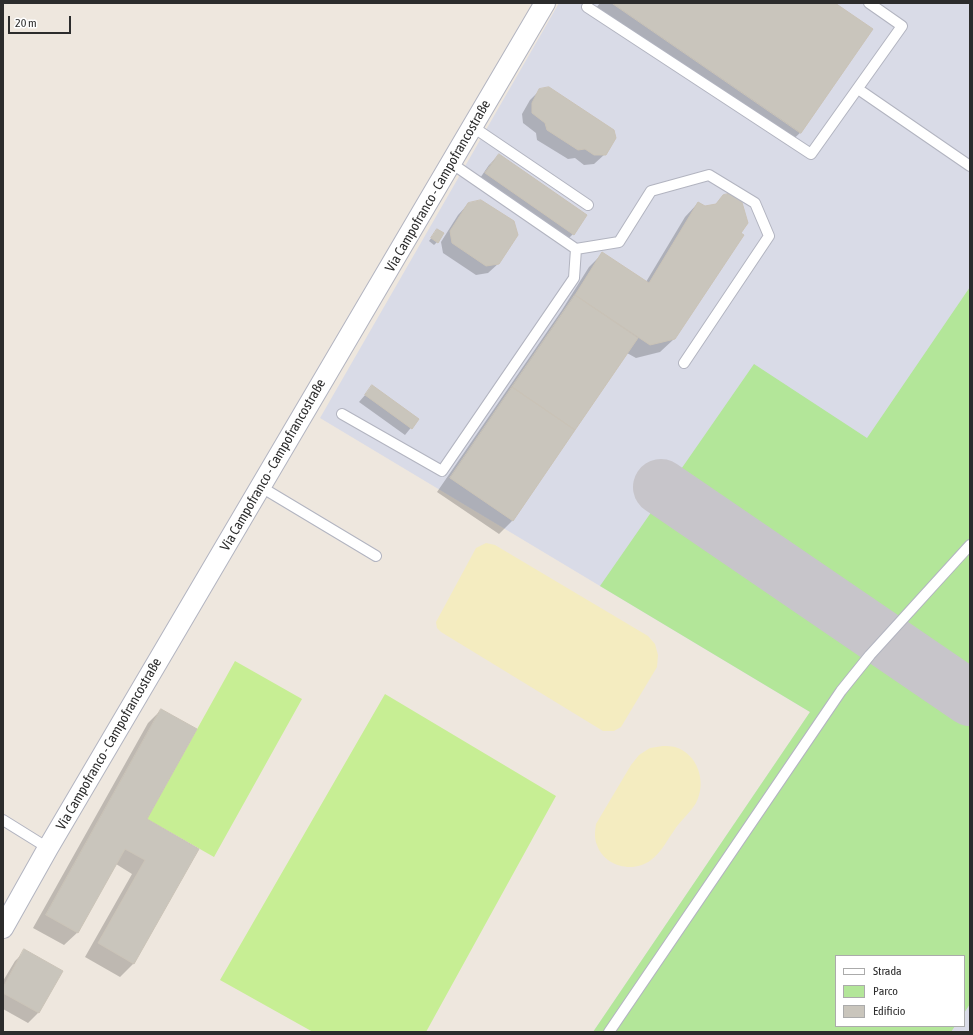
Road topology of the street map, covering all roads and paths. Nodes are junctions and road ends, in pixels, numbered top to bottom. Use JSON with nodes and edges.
{"nodes":[{"id":1,"x":545,"y":3,"type":"edge"},
{"id":2,"x":869,"y":3,"type":"edge"},
{"id":3,"x":586,"y":7,"type":"dead end"},
{"id":4,"x":858,"y":89,"type":"junction"},
{"id":5,"x":472,"y":126,"type":"junction"},
{"id":6,"x":451,"y":163,"type":"junction"},
{"id":7,"x":970,"y":166,"type":"edge"},
{"id":8,"x":588,"y":205,"type":"dead end"},
{"id":9,"x":576,"y":249,"type":"junction"},
{"id":10,"x":684,"y":363,"type":"dead end"},
{"id":11,"x":342,"y":414,"type":"dead end"},
{"id":12,"x":261,"y":486,"type":"junction"},
{"id":13,"x":970,"y":546,"type":"edge"},
{"id":14,"x":376,"y":556,"type":"dead end"},
{"id":15,"x":3,"y":820,"type":"edge"},
{"id":16,"x":48,"y":848,"type":"junction"},
{"id":17,"x":3,"y":928,"type":"edge"},
{"id":18,"x":609,"y":1032,"type":"edge"}],
"edges":[{"from":1,"to":5,"type":"street","name":"Via Campofranco - Campofrancostraße"},
{"from":2,"to":4,"type":"lane"},
{"from":3,"to":4,"type":"lane"},
{"from":4,"to":7,"type":"lane"},
{"from":5,"to":6,"type":"street","name":"Via Campofranco - Campofrancostraße"},
{"from":5,"to":8,"type":"lane"},
{"from":6,"to":9,"type":"lane"},
{"from":6,"to":12,"type":"street","name":"Via Campofranco - Campofrancostraße"},
{"from":9,"to":10,"type":"lane"},
{"from":9,"to":11,"type":"lane"},
{"from":12,"to":14,"type":"lane"},
{"from":12,"to":16,"type":"street","name":"Via Campofranco - Campofrancostraße"},
{"from":13,"to":18,"type":"lane"},
{"from":15,"to":16,"type":"lane"},
{"from":16,"to":17,"type":"street","name":"Via Campofranco - Campofrancostraße"}]}
